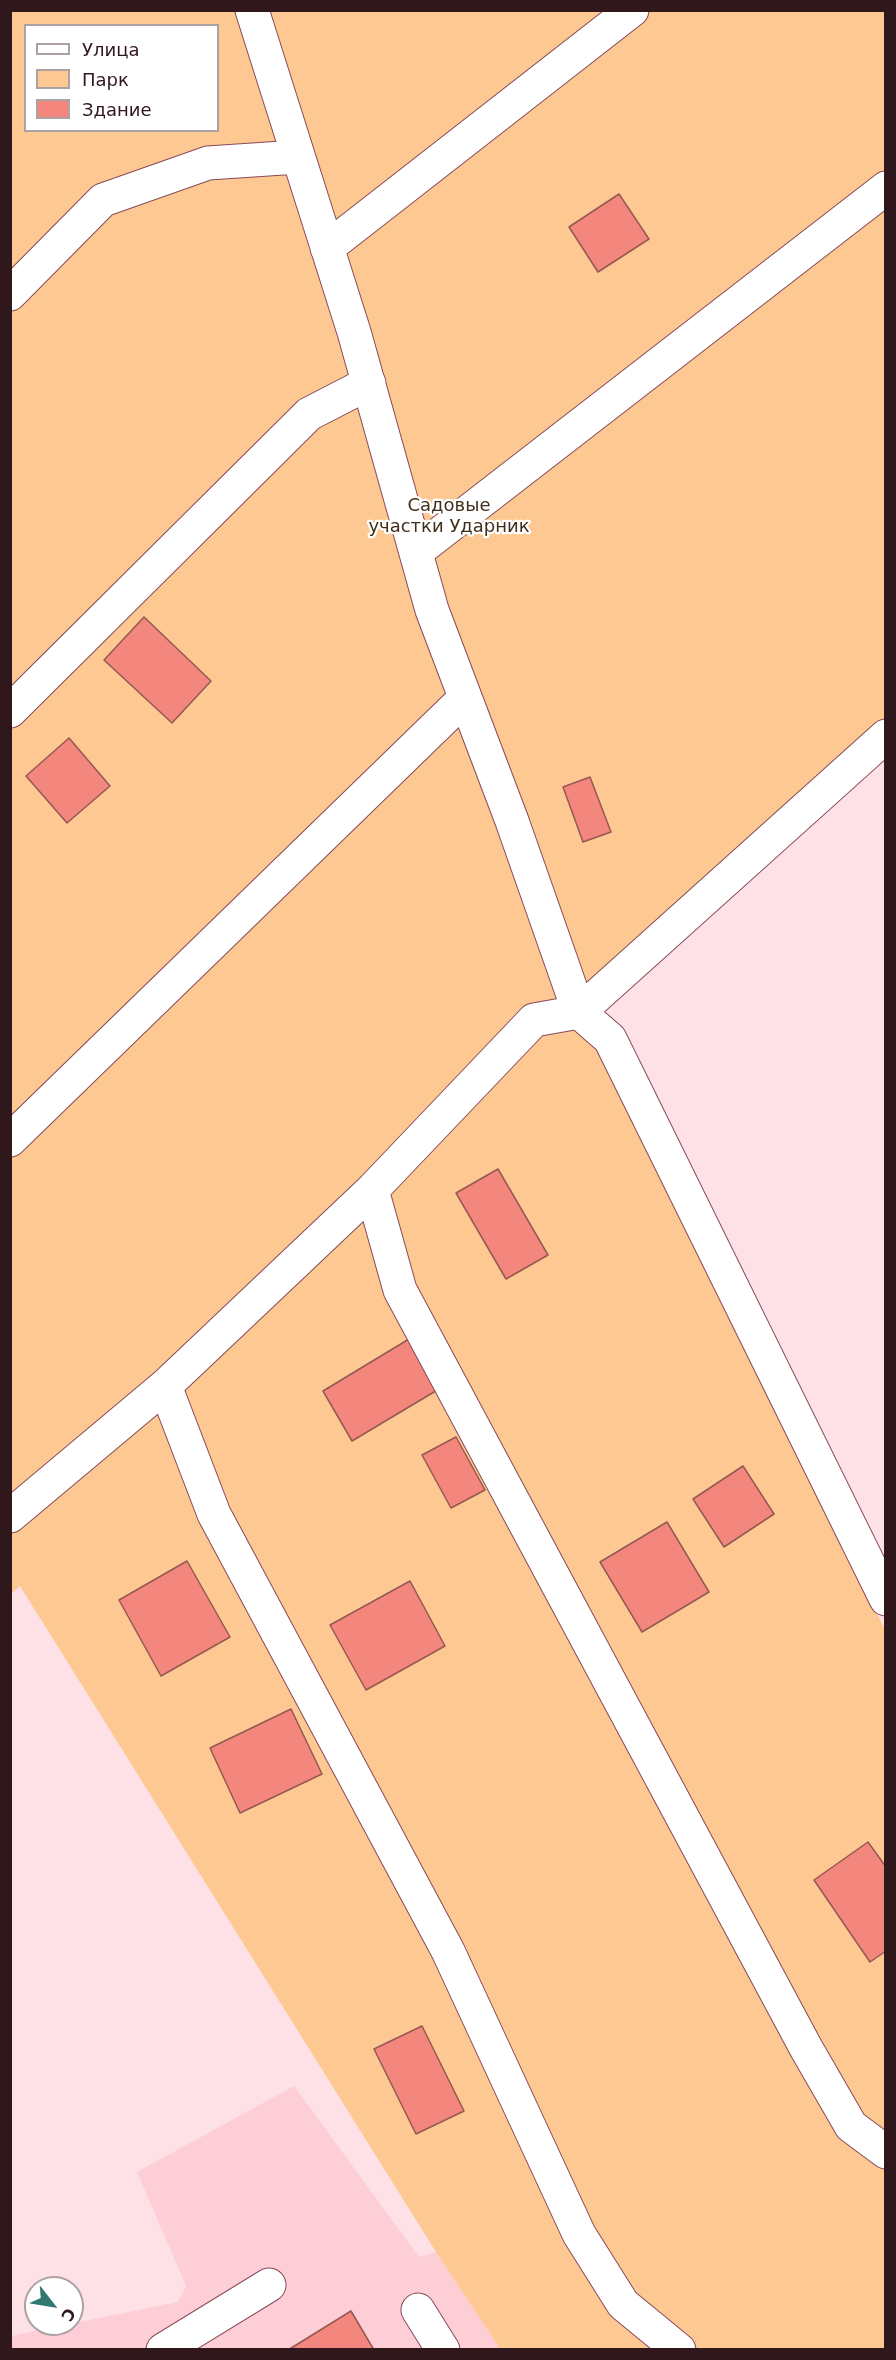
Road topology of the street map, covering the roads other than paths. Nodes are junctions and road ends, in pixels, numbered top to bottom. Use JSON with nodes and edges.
{"nodes":[{"id":1,"x":252,"y":10,"type":"edge"},
{"id":2,"x":632,"y":10,"type":"edge"},
{"id":3,"x":298,"y":157,"type":"junction"},
{"id":4,"x":885,"y":188,"type":"edge"},
{"id":5,"x":327,"y":248,"type":"junction"},
{"id":6,"x":10,"y":294,"type":"edge"},
{"id":7,"x":369,"y":383,"type":"junction"},
{"id":8,"x":416,"y":552,"type":"junction"},
{"id":9,"x":465,"y":698,"type":"junction"},
{"id":10,"x":10,"y":711,"type":"edge"},
{"id":11,"x":885,"y":736,"type":"edge"},
{"id":12,"x":579,"y":1011,"type":"junction"},
{"id":13,"x":10,"y":1140,"type":"edge"},
{"id":14,"x":372,"y":1190,"type":"junction"},
{"id":15,"x":165,"y":1386,"type":"junction"},
{"id":16,"x":10,"y":1516,"type":"edge"},
{"id":17,"x":885,"y":1599,"type":"edge"},
{"id":18,"x":885,"y":2152,"type":"edge"},
{"id":19,"x":269,"y":2285,"type":"dead end"},
{"id":20,"x":417,"y":2310,"type":"dead end"},
{"id":21,"x":163,"y":2349,"type":"edge"},
{"id":22,"x":443,"y":2349,"type":"edge"},
{"id":23,"x":679,"y":2349,"type":"edge"}],
"edges":[{"from":1,"to":3,"type":"street"},
{"from":2,"to":5,"type":"street"},
{"from":3,"to":5,"type":"street"},
{"from":3,"to":6,"type":"street"},
{"from":4,"to":8,"type":"street"},
{"from":5,"to":7,"type":"street"},
{"from":7,"to":8,"type":"street"},
{"from":7,"to":10,"type":"street"},
{"from":8,"to":9,"type":"street"},
{"from":9,"to":12,"type":"street"},
{"from":9,"to":13,"type":"street"},
{"from":11,"to":12,"type":"street"},
{"from":12,"to":14,"type":"street"},
{"from":12,"to":17,"type":"street"},
{"from":14,"to":15,"type":"street"},
{"from":14,"to":18,"type":"street"},
{"from":15,"to":16,"type":"street"},
{"from":15,"to":23,"type":"street"},
{"from":19,"to":21,"type":"street"},
{"from":20,"to":22,"type":"street"}]}
